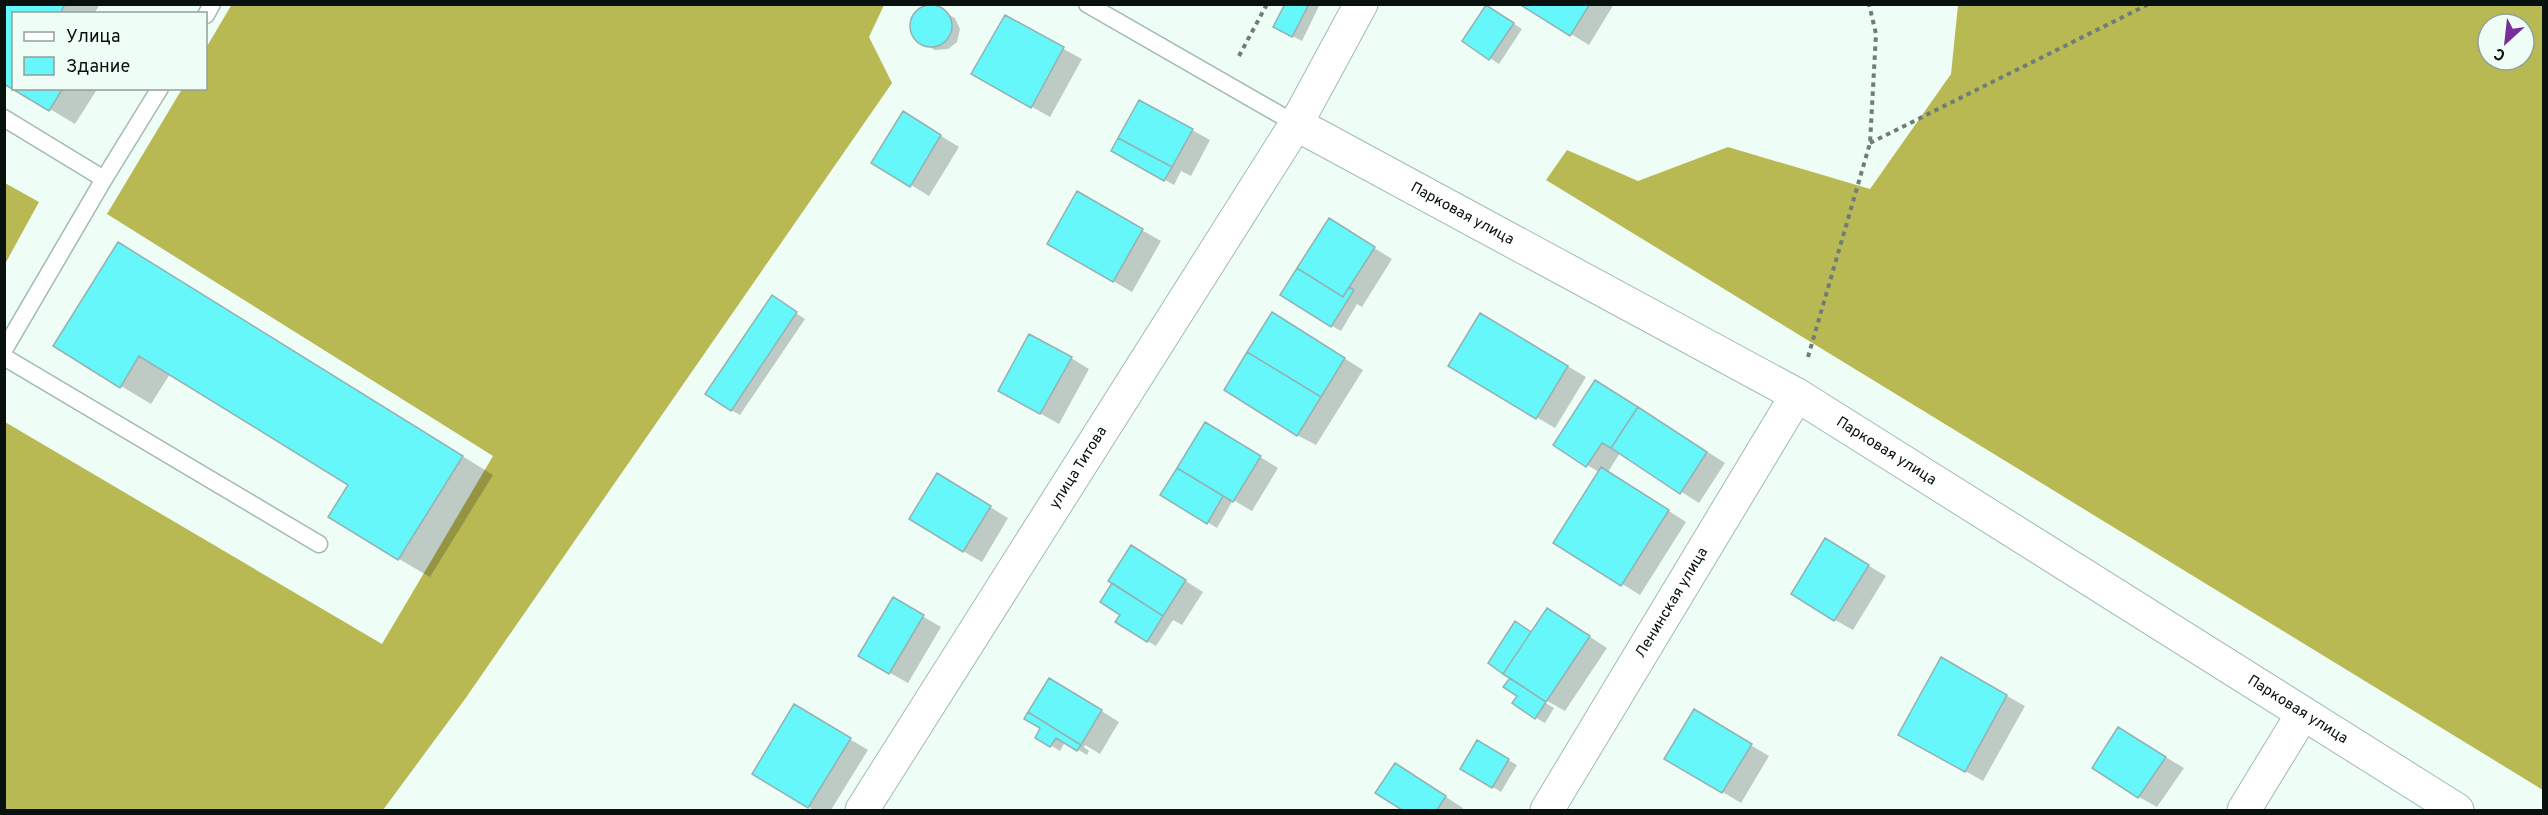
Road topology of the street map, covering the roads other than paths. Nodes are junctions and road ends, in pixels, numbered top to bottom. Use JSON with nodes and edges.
{"nodes":[{"id":1,"x":1087,"y":4,"type":"edge"},
{"id":2,"x":1361,"y":4,"type":"edge"},
{"id":3,"x":159,"y":90,"type":"edge"},
{"id":4,"x":4,"y":118,"type":"edge"},
{"id":5,"x":1296,"y":124,"type":"junction"},
{"id":6,"x":104,"y":180,"type":"junction"},
{"id":7,"x":4,"y":350,"type":"edge"},
{"id":8,"x":4,"y":357,"type":"edge"},
{"id":9,"x":1797,"y":395,"type":"junction"},
{"id":10,"x":319,"y":544,"type":"dead end"},
{"id":11,"x":2302,"y":715,"type":"junction"},
{"id":12,"x":862,"y":810,"type":"edge"},
{"id":13,"x":1546,"y":810,"type":"edge"},
{"id":14,"x":2244,"y":810,"type":"edge"},
{"id":15,"x":2457,"y":810,"type":"edge"}],
"edges":[{"from":1,"to":5,"type":"lane"},
{"from":2,"to":5,"type":"street","name":"улица Титова"},
{"from":3,"to":6,"type":"lane"},
{"from":4,"to":6,"type":"lane"},
{"from":5,"to":9,"type":"street","name":"Парковая улица"},
{"from":5,"to":12,"type":"street","name":"улица Титова"},
{"from":6,"to":7,"type":"lane"},
{"from":8,"to":10,"type":"lane"},
{"from":9,"to":11,"type":"street","name":"Парковая улица"},
{"from":9,"to":13,"type":"street","name":"Ленинская улица"},
{"from":11,"to":14,"type":"street"},
{"from":11,"to":15,"type":"street","name":"Парковая улица"}]}
